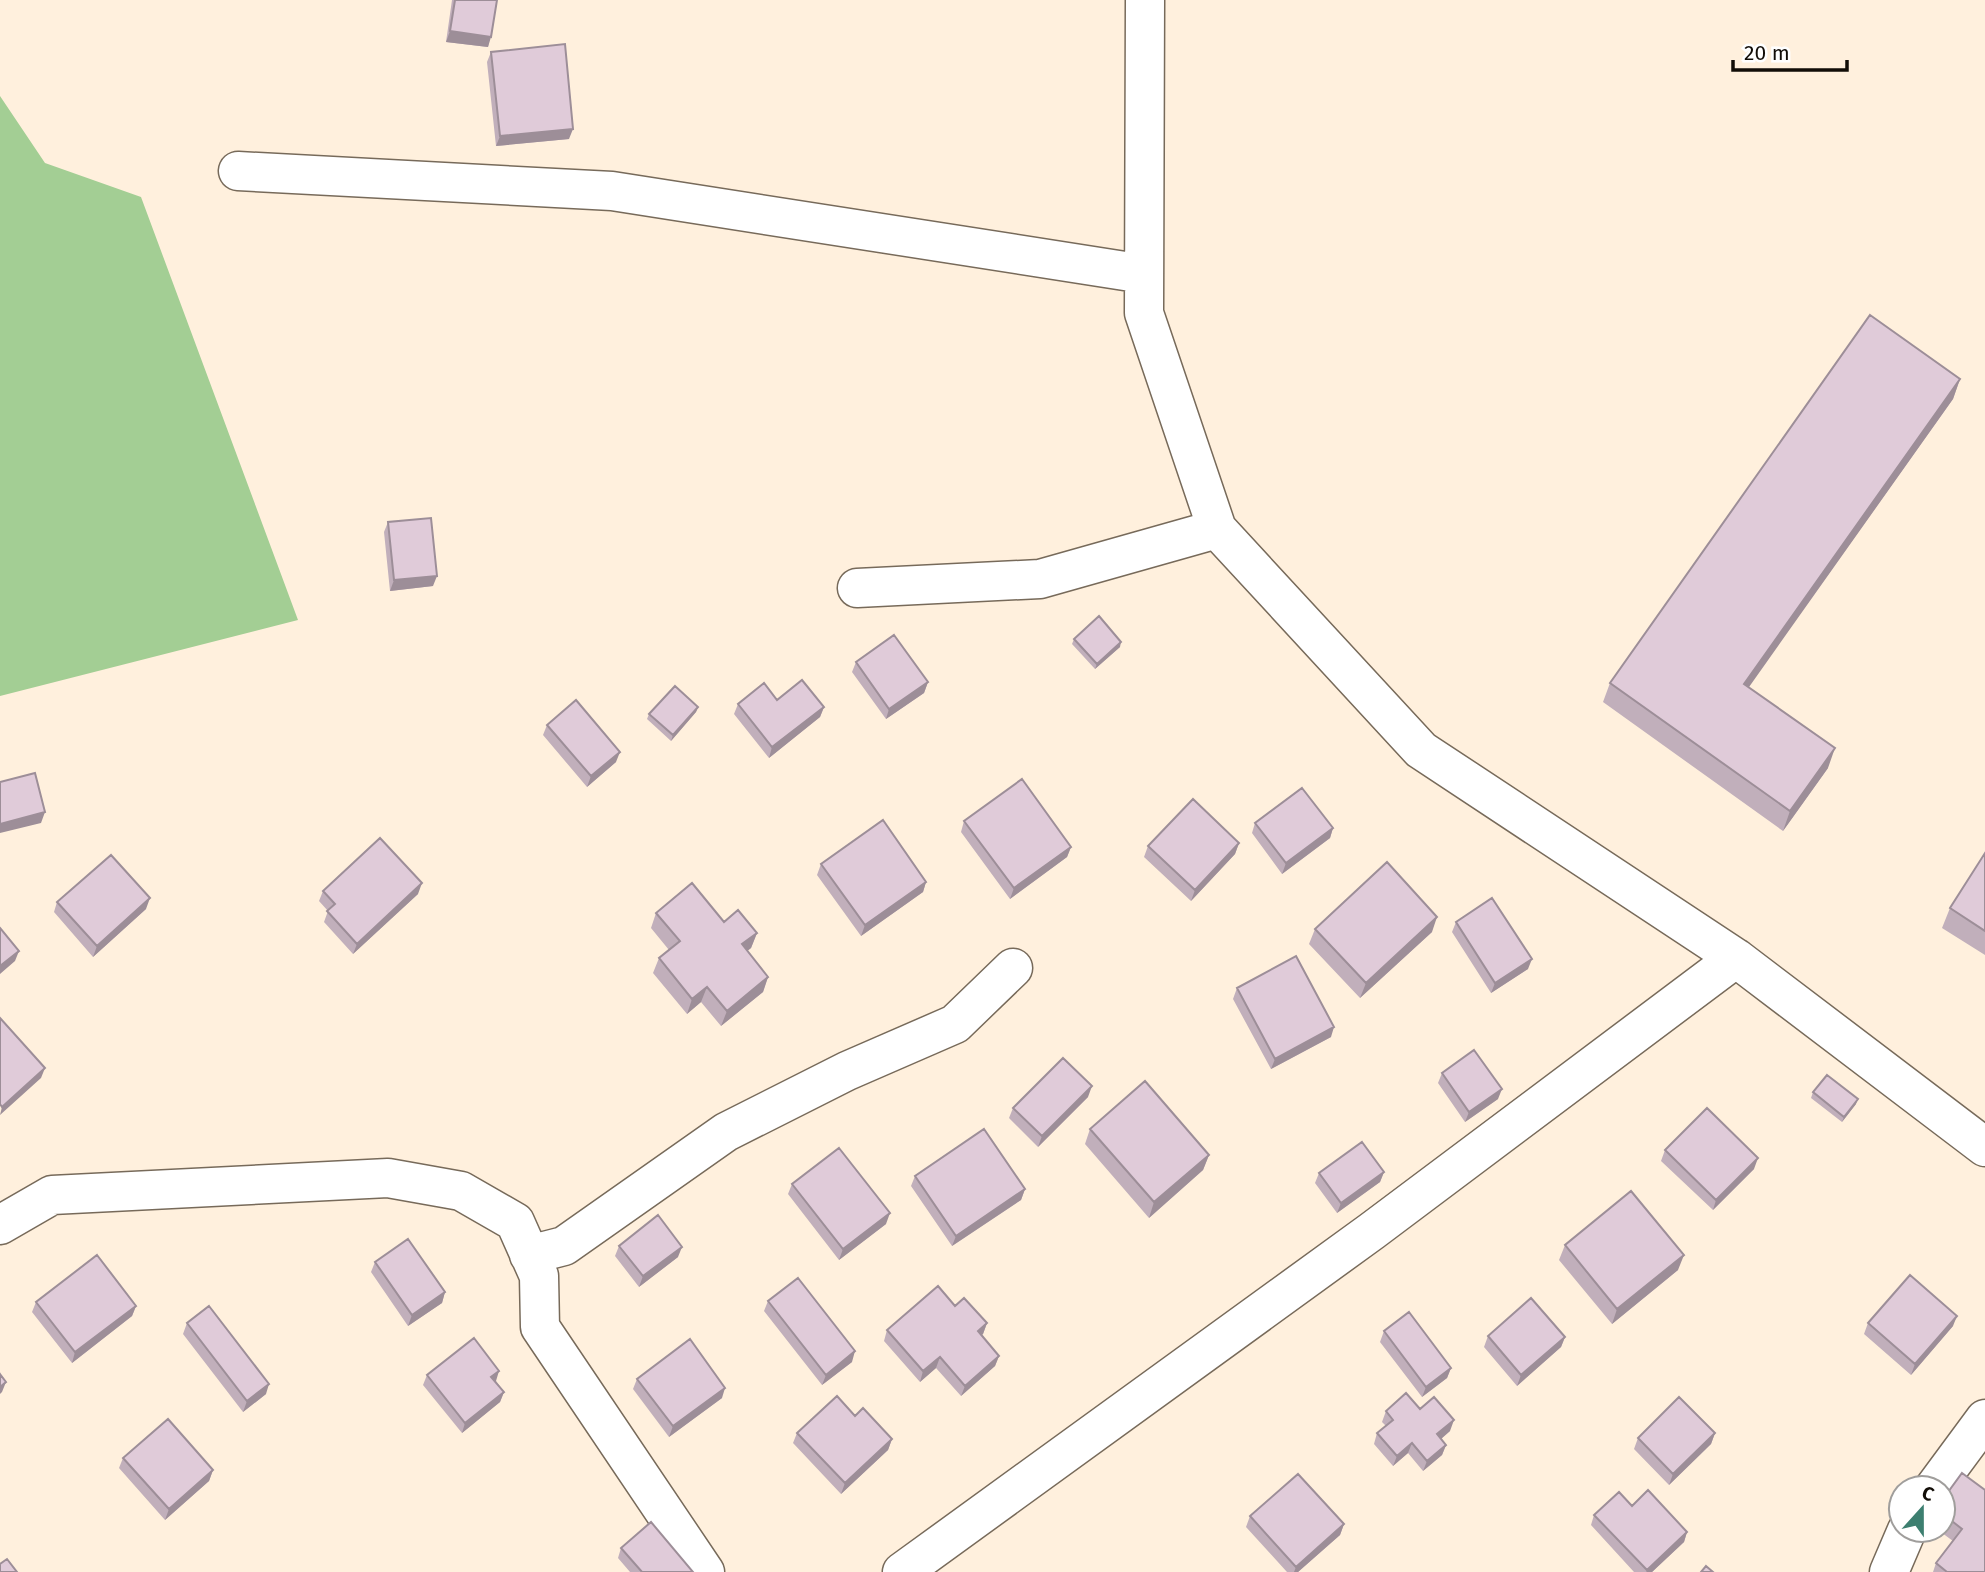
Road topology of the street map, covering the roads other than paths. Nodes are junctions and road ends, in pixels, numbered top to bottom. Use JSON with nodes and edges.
{"nodes":[{"id":1,"x":1145,"y":0,"type":"edge"},
{"id":2,"x":238,"y":171,"type":"dead end"},
{"id":3,"x":1144,"y":274,"type":"junction"},
{"id":4,"x":1217,"y":529,"type":"junction"},
{"id":5,"x":856,"y":588,"type":"dead end"},
{"id":6,"x":1736,"y":958,"type":"junction"},
{"id":7,"x":1013,"y":968,"type":"dead end"},
{"id":8,"x":1985,"y":1147,"type":"edge"},
{"id":9,"x":0,"y":1225,"type":"edge"},
{"id":10,"x":529,"y":1255,"type":"junction"},
{"id":11,"x":1985,"y":1419,"type":"edge"},
{"id":12,"x":1944,"y":1474,"type":"edge"},
{"id":13,"x":1901,"y":1544,"type":"edge"},
{"id":14,"x":705,"y":1572,"type":"edge"},
{"id":15,"x":902,"y":1572,"type":"edge"},
{"id":16,"x":1889,"y":1572,"type":"edge"}],
"edges":[{"from":1,"to":3,"type":"street"},
{"from":2,"to":3,"type":"street"},
{"from":3,"to":4,"type":"street"},
{"from":4,"to":5,"type":"street"},
{"from":4,"to":6,"type":"street"},
{"from":6,"to":8,"type":"street"},
{"from":6,"to":15,"type":"street"},
{"from":7,"to":10,"type":"street"},
{"from":9,"to":10,"type":"street"},
{"from":10,"to":14,"type":"street"},
{"from":11,"to":12,"type":"street"},
{"from":13,"to":16,"type":"street"}]}
